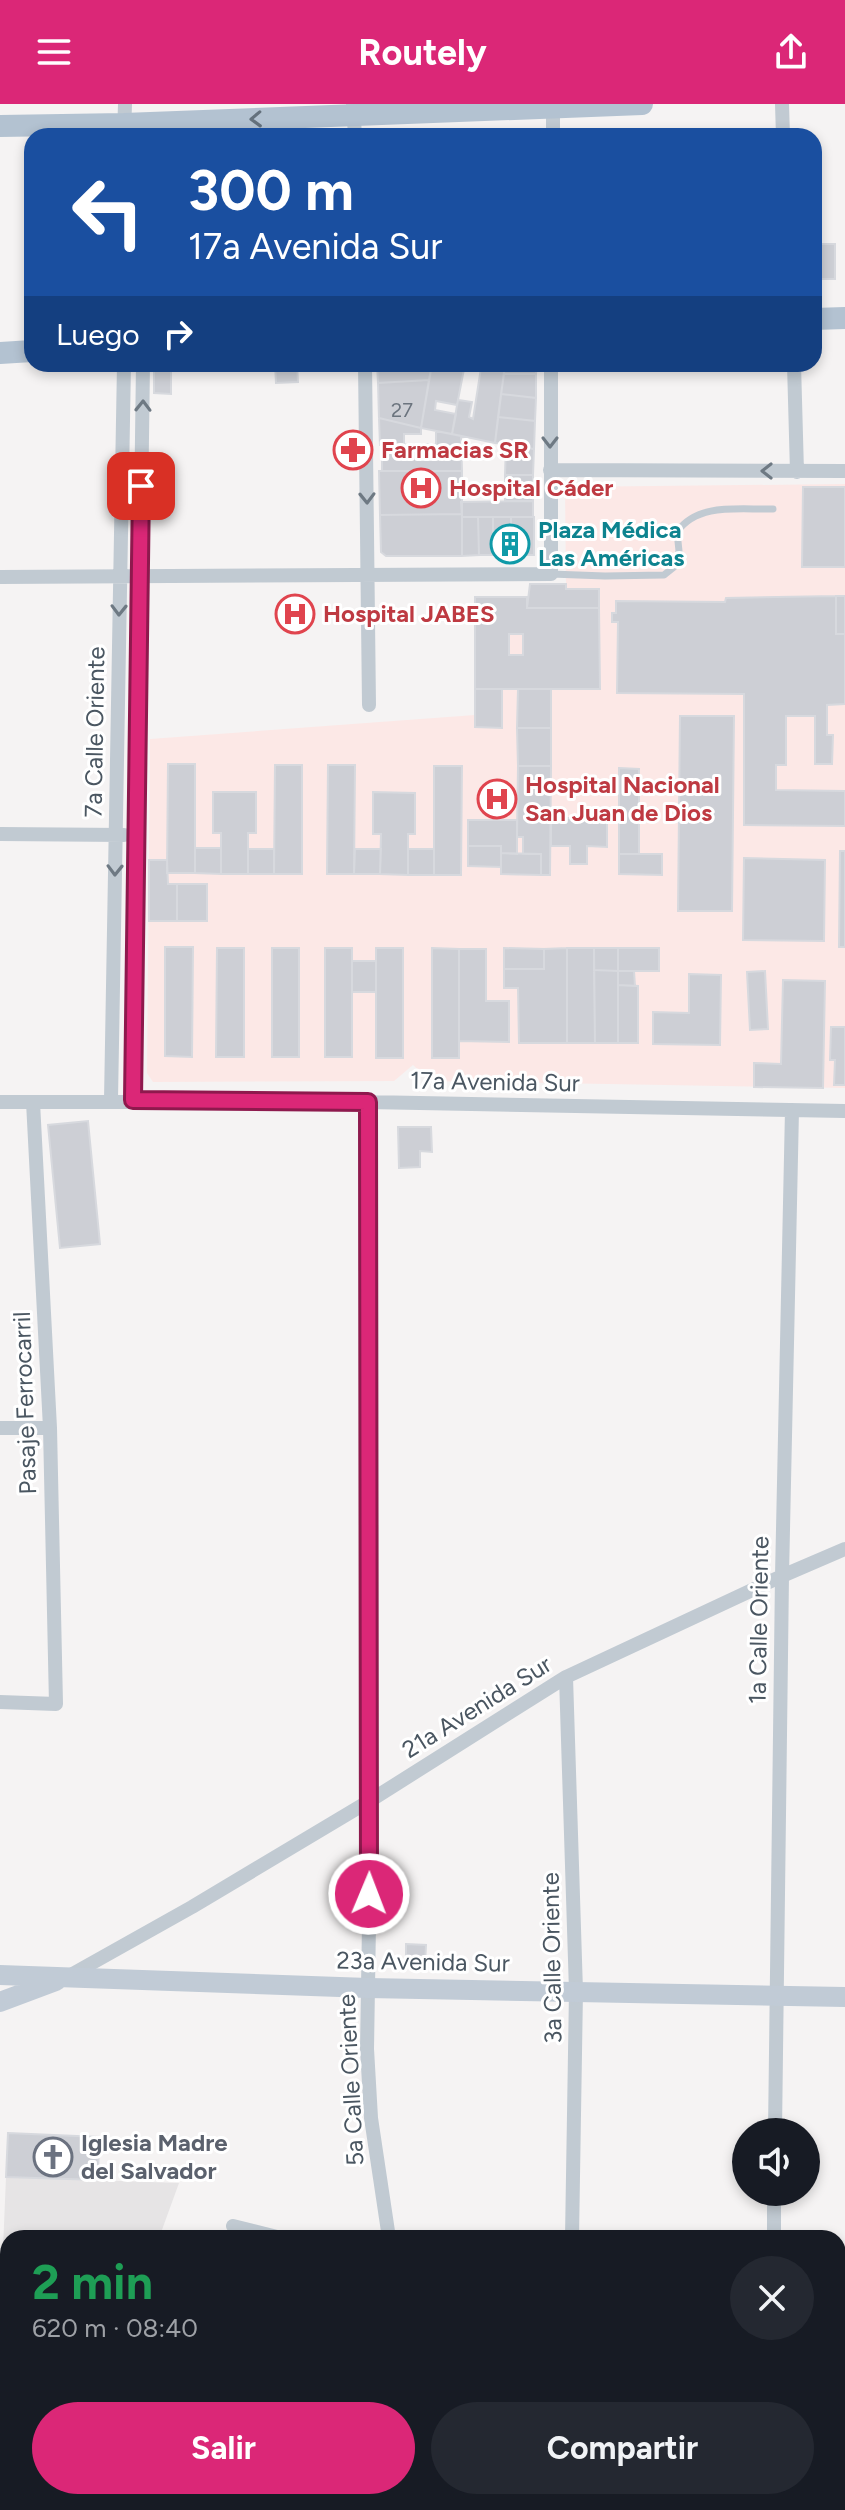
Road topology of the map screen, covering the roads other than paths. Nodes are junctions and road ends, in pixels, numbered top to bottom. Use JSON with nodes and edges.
{"nodes":[{"id":1,"x":642,"y":104,"type":"edge"},
{"id":2,"x":782,"y":104,"type":"edge"},
{"id":3,"x":553,"y":106,"type":"edge"},
{"id":4,"x":354,"y":118,"type":"edge"},
{"id":5,"x":124,"y":121,"type":"edge"},
{"id":6,"x":0,"y":126,"type":"edge"},
{"id":7,"x":553,"y":128,"type":"edge"},
{"id":8,"x":783,"y":128,"type":"edge"},
{"id":9,"x":845,"y":318,"type":"edge"},
{"id":10,"x":822,"y":319,"type":"edge"},
{"id":11,"x":24,"y":352,"type":"edge"},
{"id":12,"x":0,"y":353,"type":"edge"},
{"id":13,"x":124,"y":372,"type":"edge"},
{"id":14,"x":143,"y":372,"type":"edge"},
{"id":15,"x":365,"y":372,"type":"edge"},
{"id":16,"x":551,"y":372,"type":"edge"},
{"id":17,"x":794,"y":372,"type":"edge"},
{"id":18,"x":550,"y":470,"type":"junction"},
{"id":19,"x":845,"y":471,"type":"edge"},
{"id":20,"x":797,"y":472,"type":"junction"},
{"id":21,"x":773,"y":509,"type":"dead end"},
{"id":22,"x":368,"y":574,"type":"junction"},
{"id":23,"x":551,"y":574,"type":"junction"},
{"id":24,"x":0,"y":577,"type":"edge"},
{"id":25,"x":140,"y":577,"type":"junction"},
{"id":26,"x":120,"y":578,"type":"junction"},
{"id":27,"x":369,"y":705,"type":"dead end"},
{"id":28,"x":0,"y":834,"type":"edge"},
{"id":29,"x":116,"y":835,"type":"junction"},
{"id":30,"x":136,"y":835,"type":"junction"},
{"id":31,"x":111,"y":1100,"type":"junction"},
{"id":32,"x":133,"y":1100,"type":"junction"},
{"id":33,"x":0,"y":1102,"type":"edge"},
{"id":34,"x":33,"y":1102,"type":"junction"},
{"id":35,"x":368,"y":1102,"type":"junction"},
{"id":36,"x":792,"y":1110,"type":"junction"},
{"id":37,"x":845,"y":1111,"type":"edge"},
{"id":38,"x":0,"y":1428,"type":"edge"},
{"id":39,"x":50,"y":1428,"type":"junction"},
{"id":40,"x":845,"y":1549,"type":"edge"},
{"id":41,"x":782,"y":1576,"type":"junction"},
{"id":42,"x":566,"y":1677,"type":"junction"},
{"id":43,"x":0,"y":1702,"type":"edge"},
{"id":44,"x":371,"y":1800,"type":"junction"},
{"id":45,"x":0,"y":1975,"type":"edge"},
{"id":46,"x":65,"y":1978,"type":"junction"},
{"id":47,"x":368,"y":1988,"type":"junction"},
{"id":48,"x":576,"y":1991,"type":"junction"},
{"id":49,"x":776,"y":1996,"type":"junction"},
{"id":50,"x":845,"y":1997,"type":"edge"},
{"id":51,"x":0,"y":2002,"type":"edge"},
{"id":52,"x":775,"y":2118,"type":"edge"},
{"id":53,"x":774,"y":2206,"type":"edge"},
{"id":54,"x":233,"y":2226,"type":"dead end"},
{"id":55,"x":249,"y":2230,"type":"edge"},
{"id":56,"x":388,"y":2230,"type":"edge"},
{"id":57,"x":572,"y":2230,"type":"edge"},
{"id":58,"x":774,"y":2230,"type":"edge"}],
"edges":[{"from":1,"to":3,"type":"main road"},
{"from":2,"to":8,"type":"street"},
{"from":3,"to":4,"type":"main road"},
{"from":3,"to":7,"type":"street"},
{"from":4,"to":5,"type":"main road","one_way":true},
{"from":5,"to":6,"type":"main road"},
{"from":9,"to":10,"type":"main road"},
{"from":11,"to":12,"type":"main road"},
{"from":13,"to":26,"type":"street","name":"7a Calle Oriente"},
{"from":25,"to":14,"type":"street","name":"7a Calle Oriente","one_way":true},
{"from":15,"to":22,"type":"street","one_way":true},
{"from":16,"to":18,"type":"street","one_way":true},
{"from":17,"to":20,"type":"street"},
{"from":20,"to":18,"type":"street","one_way":true},
{"from":18,"to":23,"type":"street"},
{"from":19,"to":20,"type":"street"},
{"from":21,"to":23,"type":"lane"},
{"from":22,"to":23,"type":"street"},
{"from":22,"to":25,"type":"street"},
{"from":22,"to":27,"type":"street"},
{"from":24,"to":26,"type":"street"},
{"from":25,"to":26,"type":"street"},
{"from":25,"to":30,"type":"street","name":"7a Calle Oriente"},
{"from":26,"to":29,"type":"street","name":"7a Calle Oriente","one_way":true},
{"from":28,"to":29,"type":"street"},
{"from":29,"to":30,"type":"street"},
{"from":29,"to":31,"type":"street","name":"7a Calle Oriente","one_way":true},
{"from":30,"to":32,"type":"street","name":"7a Calle Oriente"},
{"from":31,"to":32,"type":"street","name":"17a Avenida Sur"},
{"from":31,"to":34,"type":"street","name":"17a Avenida Sur"},
{"from":32,"to":35,"type":"street","name":"17a Avenida Sur"},
{"from":33,"to":34,"type":"street","name":"17a Avenida Sur"},
{"from":34,"to":39,"type":"street","name":"Pasaje Ferrocarril"},
{"from":35,"to":36,"type":"street","name":"17a Avenida Sur"},
{"from":35,"to":44,"type":"street","name":"5a Calle Oriente"},
{"from":36,"to":37,"type":"street","name":"17a Avenida Sur"},
{"from":36,"to":41,"type":"street","name":"1a Calle Oriente"},
{"from":38,"to":39,"type":"street"},
{"from":39,"to":43,"type":"street","name":"Pasaje Ferrocarril"},
{"from":40,"to":41,"type":"street","name":"21a Avenida Sur"},
{"from":41,"to":42,"type":"street","name":"21a Avenida Sur"},
{"from":41,"to":49,"type":"street","name":"1a Calle Oriente"},
{"from":42,"to":44,"type":"street","name":"21a Avenida Sur"},
{"from":42,"to":48,"type":"street","name":"3a Calle Oriente"},
{"from":44,"to":46,"type":"street","name":"21a Avenida Sur"},
{"from":44,"to":47,"type":"street","name":"5a Calle Oriente"},
{"from":45,"to":46,"type":"main road","name":"23a Avenida Sur"},
{"from":46,"to":47,"type":"main road","name":"23a Avenida Sur"},
{"from":46,"to":51,"type":"main road"},
{"from":47,"to":48,"type":"main road","name":"23a Avenida Sur"},
{"from":47,"to":56,"type":"street","name":"5a Calle Oriente"},
{"from":48,"to":49,"type":"main road","name":"23a Avenida Sur"},
{"from":48,"to":57,"type":"street","name":"3a Calle Oriente"},
{"from":49,"to":50,"type":"main road","name":"23a Avenida Sur"},
{"from":49,"to":52,"type":"street","name":"1a Calle Oriente"},
{"from":53,"to":58,"type":"street"},
{"from":54,"to":55,"type":"street"}]}
